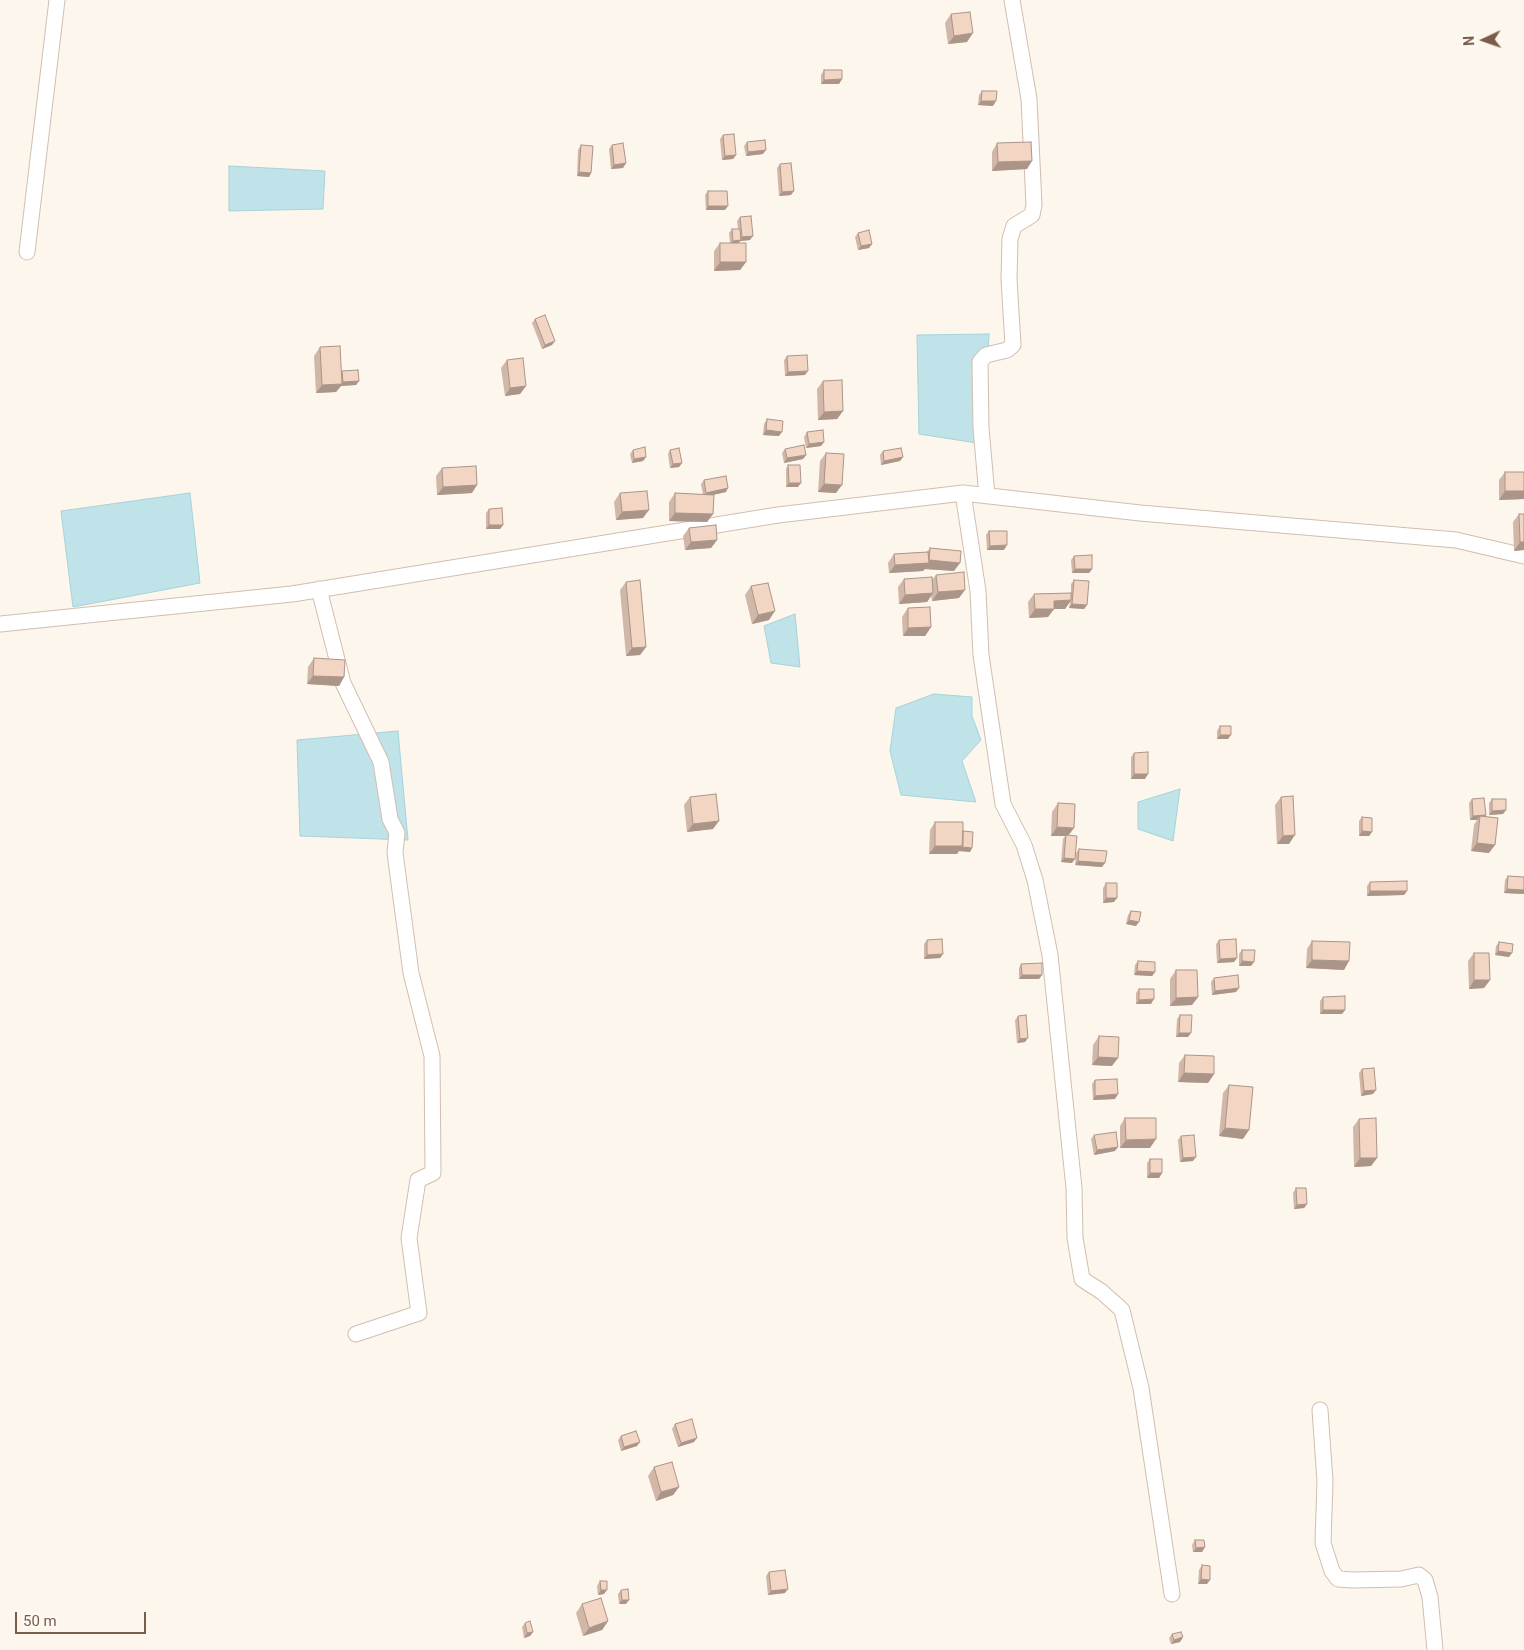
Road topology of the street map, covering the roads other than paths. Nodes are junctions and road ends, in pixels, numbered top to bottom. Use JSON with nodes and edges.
{"nodes":[{"id":1,"x":57,"y":0,"type":"edge"},
{"id":2,"x":1012,"y":0,"type":"edge"},
{"id":3,"x":27,"y":252,"type":"dead end"},
{"id":4,"x":963,"y":493,"type":"junction"},
{"id":5,"x":987,"y":496,"type":"junction"},
{"id":6,"x":1524,"y":556,"type":"edge"},
{"id":7,"x":319,"y":589,"type":"junction"},
{"id":8,"x":0,"y":624,"type":"edge"},
{"id":9,"x":356,"y":1334,"type":"dead end"},
{"id":10,"x":1320,"y":1410,"type":"dead end"},
{"id":11,"x":1172,"y":1594,"type":"dead end"},
{"id":12,"x":1435,"y":1650,"type":"edge"}],
"edges":[{"from":1,"to":3,"type":"street"},
{"from":2,"to":5,"type":"street"},
{"from":4,"to":5,"type":"street"},
{"from":4,"to":7,"type":"street"},
{"from":4,"to":11,"type":"street"},
{"from":5,"to":6,"type":"street"},
{"from":7,"to":8,"type":"street"},
{"from":7,"to":9,"type":"street"},
{"from":10,"to":12,"type":"street"}]}
